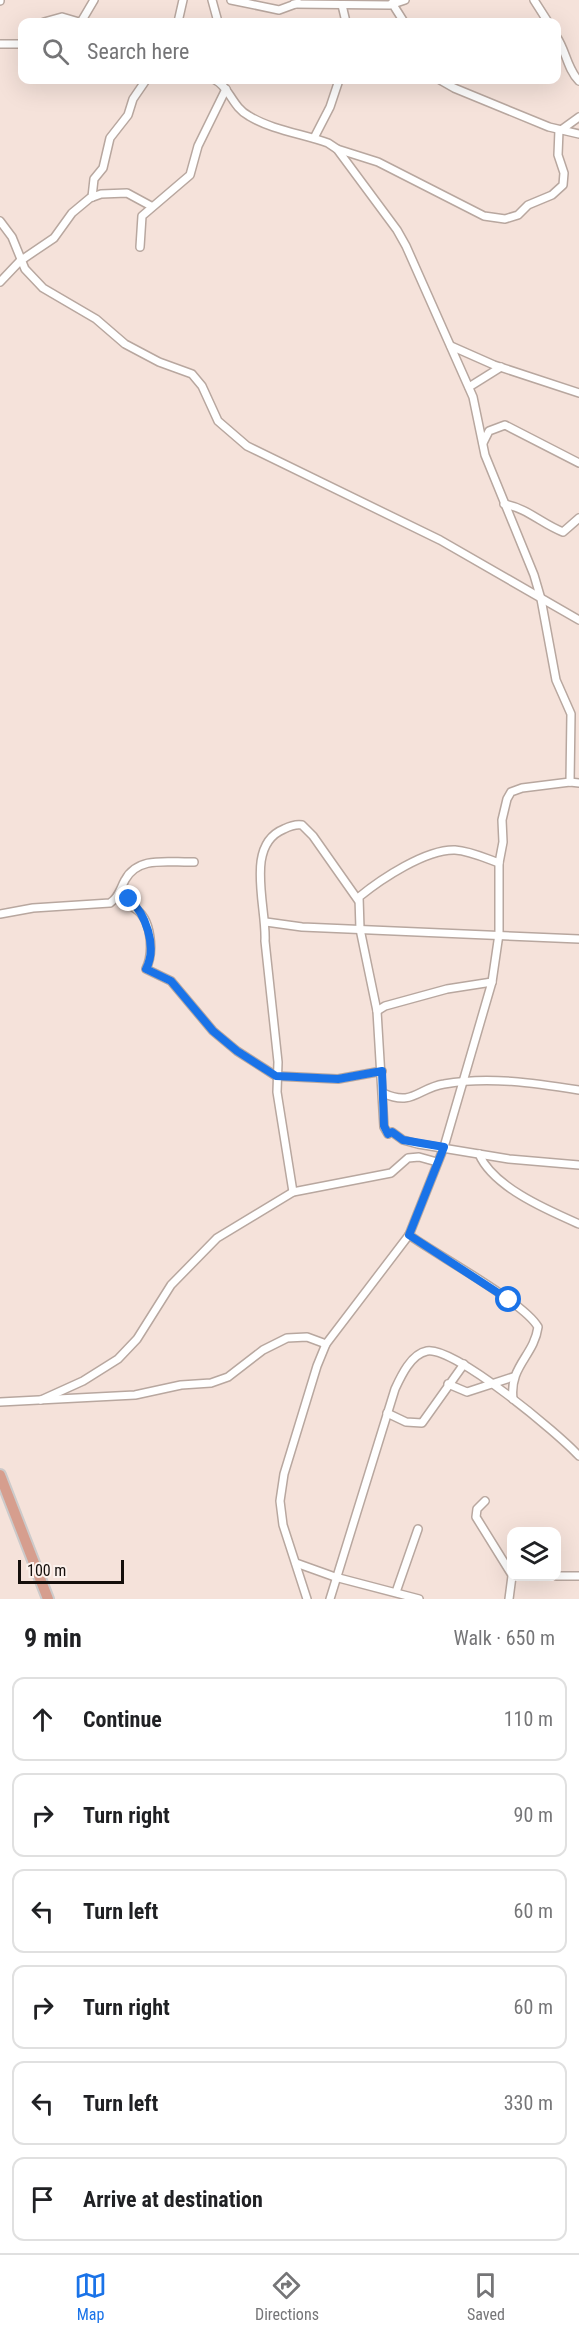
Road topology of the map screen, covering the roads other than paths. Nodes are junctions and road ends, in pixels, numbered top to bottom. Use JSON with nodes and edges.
{"nodes":[{"id":1,"x":94,"y":0,"type":"edge"},
{"id":2,"x":183,"y":0,"type":"edge"},
{"id":3,"x":212,"y":0,"type":"edge"},
{"id":4,"x":231,"y":0,"type":"edge"},
{"id":5,"x":303,"y":0,"type":"edge"},
{"id":6,"x":405,"y":0,"type":"edge"},
{"id":7,"x":534,"y":0,"type":"edge"},
{"id":8,"x":392,"y":3,"type":"junction"},
{"id":9,"x":294,"y":4,"type":"junction"},
{"id":10,"x":342,"y":5,"type":"junction"},
{"id":11,"x":83,"y":18,"type":"edge"},
{"id":12,"x":179,"y":18,"type":"edge"},
{"id":13,"x":217,"y":18,"type":"edge"},
{"id":14,"x":345,"y":18,"type":"edge"},
{"id":15,"x":401,"y":18,"type":"edge"},
{"id":16,"x":545,"y":18,"type":"edge"},
{"id":17,"x":0,"y":44,"type":"edge"},
{"id":18,"x":18,"y":44,"type":"edge"},
{"id":19,"x":561,"y":44,"type":"edge"},
{"id":20,"x":579,"y":81,"type":"edge"},
{"id":21,"x":143,"y":84,"type":"edge"},
{"id":22,"x":338,"y":84,"type":"edge"},
{"id":23,"x":447,"y":84,"type":"edge"},
{"id":24,"x":225,"y":85,"type":"edge"},
{"id":25,"x":579,"y":117,"type":"edge"},
{"id":26,"x":560,"y":130,"type":"junction"},
{"id":27,"x":579,"y":135,"type":"edge"},
{"id":28,"x":315,"y":138,"type":"junction"},
{"id":29,"x":337,"y":149,"type":"junction"},
{"id":30,"x":92,"y":196,"type":"junction"},
{"id":31,"x":151,"y":206,"type":"junction"},
{"id":32,"x":0,"y":221,"type":"edge"},
{"id":33,"x":140,"y":248,"type":"dead end"},
{"id":34,"x":20,"y":261,"type":"junction"},
{"id":35,"x":0,"y":282,"type":"edge"},
{"id":36,"x":451,"y":346,"type":"junction"},
{"id":37,"x":501,"y":367,"type":"junction"},
{"id":38,"x":469,"y":387,"type":"junction"},
{"id":39,"x":579,"y":393,"type":"edge"},
{"id":40,"x":482,"y":446,"type":"junction"},
{"id":41,"x":579,"y":463,"type":"edge"},
{"id":42,"x":504,"y":504,"type":"junction"},
{"id":43,"x":579,"y":518,"type":"edge"},
{"id":44,"x":541,"y":599,"type":"junction"},
{"id":45,"x":579,"y":620,"type":"edge"},
{"id":46,"x":570,"y":782,"type":"junction"},
{"id":47,"x":579,"y":783,"type":"edge"},
{"id":48,"x":194,"y":862,"type":"dead end"},
{"id":49,"x":499,"y":863,"type":"junction"},
{"id":50,"x":119,"y":894,"type":"junction"},
{"id":51,"x":358,"y":900,"type":"junction"},
{"id":52,"x":0,"y":914,"type":"edge"},
{"id":53,"x":266,"y":922,"type":"junction"},
{"id":54,"x":360,"y":929,"type":"junction"},
{"id":55,"x":499,"y":934,"type":"junction"},
{"id":56,"x":579,"y":939,"type":"edge"},
{"id":57,"x":492,"y":982,"type":"junction"},
{"id":58,"x":377,"y":1011,"type":"junction"},
{"id":59,"x":382,"y":1071,"type":"junction"},
{"id":60,"x":276,"y":1076,"type":"junction"},
{"id":61,"x":464,"y":1082,"type":"junction"},
{"id":62,"x":579,"y":1090,"type":"edge"},
{"id":63,"x":383,"y":1093,"type":"junction"},
{"id":64,"x":444,"y":1147,"type":"junction"},
{"id":65,"x":479,"y":1154,"type":"junction"},
{"id":66,"x":437,"y":1162,"type":"junction"},
{"id":67,"x":579,"y":1165,"type":"edge"},
{"id":68,"x":293,"y":1192,"type":"junction"},
{"id":69,"x":579,"y":1224,"type":"edge"},
{"id":70,"x":409,"y":1235,"type":"junction"},
{"id":71,"x":326,"y":1344,"type":"junction"},
{"id":72,"x":464,"y":1364,"type":"junction"},
{"id":73,"x":513,"y":1377,"type":"junction"},
{"id":74,"x":448,"y":1384,"type":"junction"},
{"id":75,"x":491,"y":1384,"type":"junction"},
{"id":76,"x":513,"y":1399,"type":"junction"},
{"id":77,"x":42,"y":1400,"type":"junction"},
{"id":78,"x":0,"y":1402,"type":"edge"},
{"id":79,"x":387,"y":1413,"type":"junction"},
{"id":80,"x":579,"y":1456,"type":"edge"},
{"id":81,"x":0,"y":1475,"type":"edge"},
{"id":82,"x":485,"y":1502,"type":"dead end"},
{"id":83,"x":418,"y":1529,"type":"dead end"},
{"id":84,"x":296,"y":1563,"type":"junction"},
{"id":85,"x":507,"y":1569,"type":"edge"},
{"id":86,"x":561,"y":1576,"type":"edge"},
{"id":87,"x":579,"y":1576,"type":"edge"},
{"id":88,"x":335,"y":1577,"type":"junction"},
{"id":89,"x":510,"y":1581,"type":"edge"},
{"id":90,"x":396,"y":1593,"type":"junction"},
{"id":91,"x":48,"y":1599,"type":"edge"},
{"id":92,"x":307,"y":1599,"type":"edge"},
{"id":93,"x":330,"y":1599,"type":"edge"},
{"id":94,"x":419,"y":1599,"type":"edge"},
{"id":95,"x":509,"y":1599,"type":"edge"}],
"edges":[{"from":1,"to":11,"type":"street"},
{"from":2,"to":12,"type":"street"},
{"from":3,"to":13,"type":"street"},
{"from":4,"to":9,"type":"street"},
{"from":5,"to":9,"type":"street"},
{"from":6,"to":8,"type":"street"},
{"from":7,"to":16,"type":"street"},
{"from":8,"to":10,"type":"street"},
{"from":8,"to":15,"type":"street"},
{"from":9,"to":10,"type":"street"},
{"from":10,"to":14,"type":"street"},
{"from":17,"to":18,"type":"street"},
{"from":19,"to":20,"type":"street"},
{"from":21,"to":30,"type":"street"},
{"from":22,"to":28,"type":"street"},
{"from":23,"to":26,"type":"street"},
{"from":24,"to":28,"type":"street"},
{"from":24,"to":31,"type":"street"},
{"from":25,"to":26,"type":"street"},
{"from":26,"to":27,"type":"street"},
{"from":26,"to":29,"type":"street"},
{"from":28,"to":29,"type":"street"},
{"from":29,"to":36,"type":"street"},
{"from":30,"to":31,"type":"street"},
{"from":30,"to":34,"type":"street"},
{"from":31,"to":33,"type":"street"},
{"from":32,"to":34,"type":"street"},
{"from":34,"to":35,"type":"street"},
{"from":34,"to":44,"type":"street"},
{"from":36,"to":37,"type":"street"},
{"from":36,"to":38,"type":"street"},
{"from":37,"to":38,"type":"street"},
{"from":37,"to":39,"type":"street"},
{"from":38,"to":40,"type":"street"},
{"from":40,"to":41,"type":"street"},
{"from":40,"to":42,"type":"street"},
{"from":42,"to":43,"type":"street"},
{"from":42,"to":44,"type":"street"},
{"from":44,"to":45,"type":"street"},
{"from":44,"to":46,"type":"street"},
{"from":46,"to":47,"type":"street"},
{"from":46,"to":49,"type":"street"},
{"from":48,"to":50,"type":"street"},
{"from":49,"to":51,"type":"street"},
{"from":49,"to":55,"type":"street"},
{"from":50,"to":52,"type":"street"},
{"from":50,"to":60,"type":"street"},
{"from":51,"to":53,"type":"street"},
{"from":51,"to":54,"type":"street"},
{"from":53,"to":54,"type":"street"},
{"from":53,"to":60,"type":"street"},
{"from":54,"to":55,"type":"street"},
{"from":54,"to":58,"type":"street"},
{"from":55,"to":56,"type":"street"},
{"from":55,"to":57,"type":"street"},
{"from":57,"to":58,"type":"street"},
{"from":57,"to":61,"type":"street"},
{"from":58,"to":59,"type":"street"},
{"from":59,"to":60,"type":"street"},
{"from":59,"to":63,"type":"street"},
{"from":60,"to":68,"type":"street"},
{"from":61,"to":62,"type":"street"},
{"from":61,"to":63,"type":"street"},
{"from":61,"to":64,"type":"street"},
{"from":63,"to":64,"type":"street"},
{"from":64,"to":65,"type":"street"},
{"from":64,"to":66,"type":"street"},
{"from":65,"to":67,"type":"street"},
{"from":65,"to":69,"type":"street"},
{"from":66,"to":68,"type":"street"},
{"from":66,"to":70,"type":"street"},
{"from":68,"to":77,"type":"street"},
{"from":70,"to":71,"type":"street"},
{"from":70,"to":73,"type":"street"},
{"from":71,"to":77,"type":"street"},
{"from":71,"to":84,"type":"street"},
{"from":72,"to":74,"type":"street"},
{"from":72,"to":75,"type":"street"},
{"from":72,"to":79,"type":"street"},
{"from":73,"to":75,"type":"street"},
{"from":73,"to":76,"type":"street"},
{"from":74,"to":75,"type":"street"},
{"from":74,"to":79,"type":"street"},
{"from":75,"to":76,"type":"street"},
{"from":76,"to":80,"type":"street"},
{"from":77,"to":78,"type":"street"},
{"from":79,"to":88,"type":"street"},
{"from":81,"to":91,"type":"highway"},
{"from":82,"to":85,"type":"street"},
{"from":83,"to":90,"type":"street"},
{"from":84,"to":88,"type":"street"},
{"from":84,"to":92,"type":"street"},
{"from":86,"to":87,"type":"street"},
{"from":88,"to":90,"type":"street"},
{"from":88,"to":93,"type":"street"},
{"from":89,"to":95,"type":"street"},
{"from":90,"to":94,"type":"street"}]}
